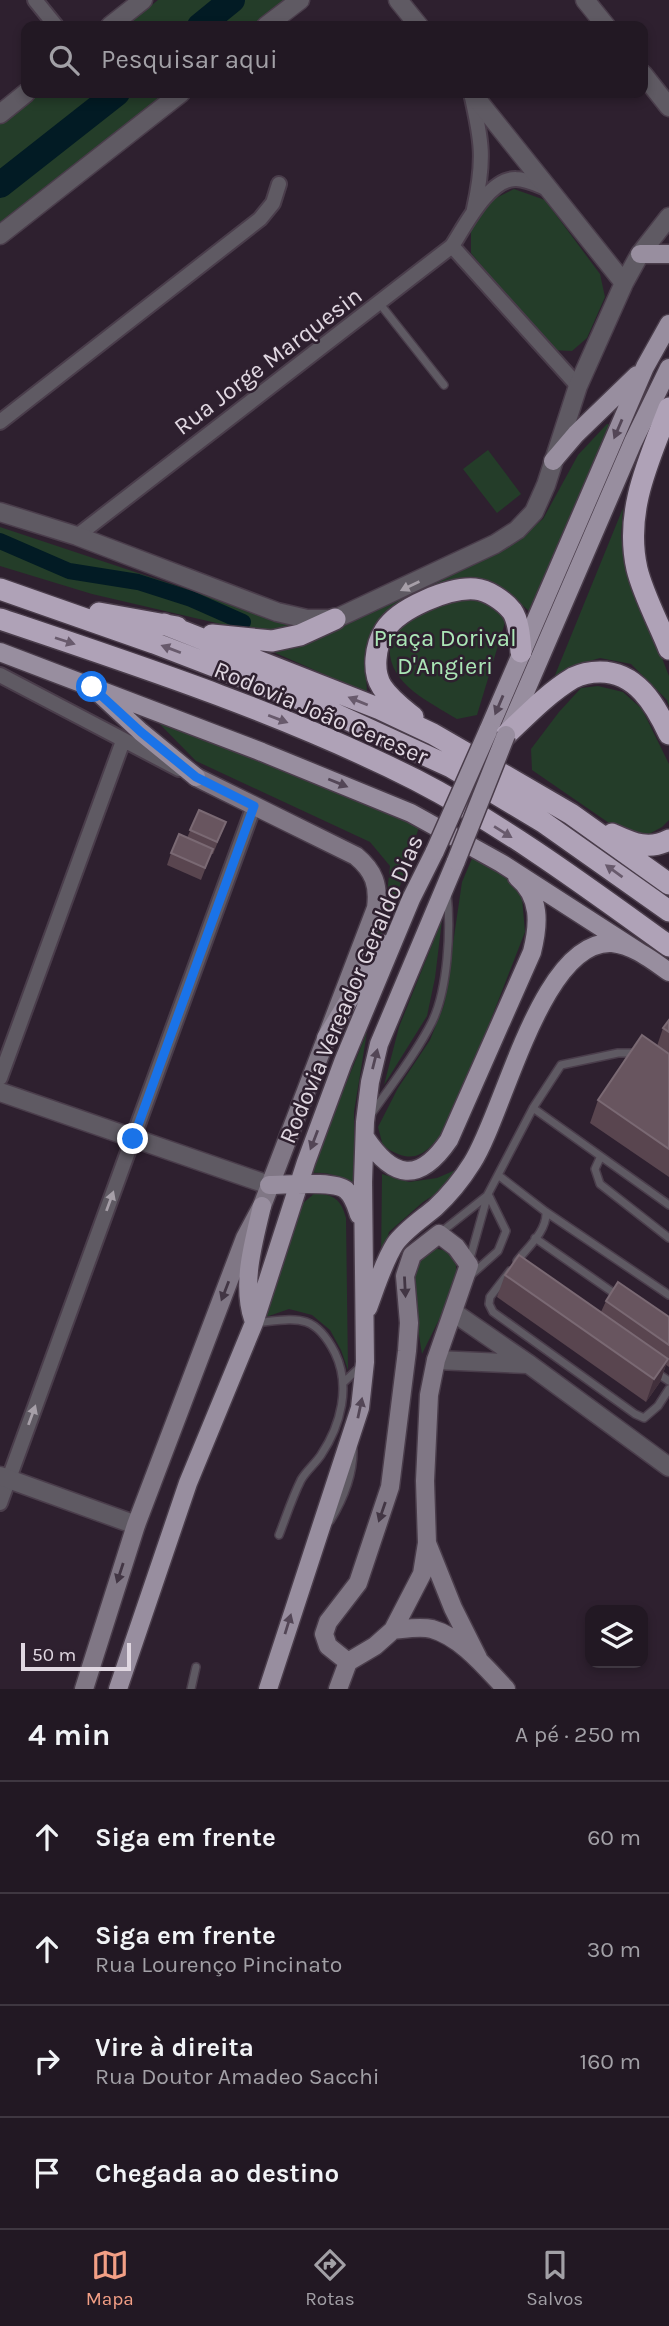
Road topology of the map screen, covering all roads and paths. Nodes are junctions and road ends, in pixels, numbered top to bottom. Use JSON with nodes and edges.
{"nodes":[{"id":1,"x":36,"y":0,"type":"edge"},
{"id":2,"x":143,"y":0,"type":"edge"},
{"id":3,"x":300,"y":0,"type":"edge"},
{"id":4,"x":398,"y":0,"type":"edge"},
{"id":5,"x":585,"y":0,"type":"edge"},
{"id":6,"x":52,"y":21,"type":"edge"},
{"id":7,"x":116,"y":21,"type":"edge"},
{"id":8,"x":273,"y":21,"type":"edge"},
{"id":9,"x":415,"y":21,"type":"edge"},
{"id":10,"x":602,"y":21,"type":"edge"},
{"id":11,"x":648,"y":80,"type":"edge"},
{"id":12,"x":21,"y":97,"type":"edge"},
{"id":13,"x":175,"y":98,"type":"edge"},
{"id":14,"x":473,"y":98,"type":"edge"},
{"id":15,"x":476,"y":98,"type":"edge"},
{"id":16,"x":669,"y":107,"type":"edge"},
{"id":17,"x":0,"y":114,"type":"edge"},
{"id":18,"x":279,"y":184,"type":"dead end"},
{"id":19,"x":552,"y":191,"type":"junction"},
{"id":20,"x":474,"y":211,"type":"junction"},
{"id":21,"x":669,"y":217,"type":"edge"},
{"id":22,"x":0,"y":235,"type":"edge"},
{"id":23,"x":453,"y":246,"type":"junction"},
{"id":24,"x":640,"y":254,"type":"junction"},
{"id":25,"x":669,"y":254,"type":"edge"},
{"id":26,"x":624,"y":283,"type":"junction"},
{"id":27,"x":380,"y":304,"type":"junction"},
{"id":28,"x":669,"y":324,"type":"edge"},
{"id":29,"x":645,"y":367,"type":"junction"},
{"id":30,"x":669,"y":368,"type":"edge"},
{"id":31,"x":444,"y":384,"type":"dead end"},
{"id":32,"x":578,"y":386,"type":"junction"},
{"id":33,"x":669,"y":408,"type":"edge"},
{"id":34,"x":0,"y":422,"type":"edge"},
{"id":35,"x":553,"y":461,"type":"junction"},
{"id":36,"x":0,"y":512,"type":"edge"},
{"id":37,"x":77,"y":536,"type":"junction"},
{"id":38,"x":0,"y":589,"type":"edge"},
{"id":39,"x":37,"y":601,"type":"junction"},
{"id":40,"x":0,"y":619,"type":"edge"},
{"id":41,"x":335,"y":619,"type":"junction"},
{"id":42,"x":164,"y":624,"type":"junction"},
{"id":43,"x":669,"y":649,"type":"edge"},
{"id":44,"x":0,"y":652,"type":"edge"},
{"id":45,"x":521,"y":652,"type":"junction"},
{"id":46,"x":0,"y":675,"type":"edge"},
{"id":47,"x":92,"y":687,"type":"junction"},
{"id":48,"x":497,"y":733,"type":"junction"},
{"id":49,"x":433,"y":734,"type":"junction"},
{"id":50,"x":669,"y":734,"type":"edge"},
{"id":51,"x":123,"y":741,"type":"junction"},
{"id":52,"x":196,"y":777,"type":"junction"},
{"id":53,"x":254,"y":806,"type":"junction"},
{"id":54,"x":571,"y":814,"type":"junction"},
{"id":55,"x":669,"y":840,"type":"edge"},
{"id":56,"x":501,"y":863,"type":"junction"},
{"id":57,"x":446,"y":883,"type":"junction"},
{"id":58,"x":669,"y":884,"type":"edge"},
{"id":59,"x":411,"y":899,"type":"junction"},
{"id":60,"x":669,"y":911,"type":"edge"},
{"id":61,"x":669,"y":946,"type":"edge"},
{"id":62,"x":647,"y":957,"type":"junction"},
{"id":63,"x":669,"y":972,"type":"edge"},
{"id":64,"x":326,"y":1038,"type":"junction"},
{"id":65,"x":648,"y":1054,"type":"edge"},
{"id":66,"x":0,"y":1078,"type":"edge"},
{"id":67,"x":0,"y":1092,"type":"edge"},
{"id":68,"x":533,"y":1108,"type":"junction"},
{"id":69,"x":365,"y":1129,"type":"junction"},
{"id":70,"x":133,"y":1139,"type":"junction"},
{"id":71,"x":600,"y":1158,"type":"junction"},
{"id":72,"x":498,"y":1175,"type":"junction"},
{"id":73,"x":269,"y":1185,"type":"junction"},
{"id":74,"x":298,"y":1185,"type":"junction"},
{"id":75,"x":488,"y":1194,"type":"junction"},
{"id":76,"x":669,"y":1205,"type":"edge"},
{"id":77,"x":262,"y":1206,"type":"junction"},
{"id":78,"x":546,"y":1212,"type":"junction"},
{"id":79,"x":364,"y":1232,"type":"junction"},
{"id":80,"x":439,"y":1234,"type":"junction"},
{"id":81,"x":535,"y":1238,"type":"junction"},
{"id":82,"x":669,"y":1238,"type":"edge"},
{"id":83,"x":512,"y":1268,"type":"junction"},
{"id":84,"x":467,"y":1272,"type":"junction"},
{"id":85,"x":523,"y":1276,"type":"edge"},
{"id":86,"x":669,"y":1295,"type":"edge"},
{"id":87,"x":624,"y":1301,"type":"edge"},
{"id":88,"x":453,"y":1312,"type":"junction"},
{"id":89,"x":364,"y":1318,"type":"junction"},
{"id":90,"x":254,"y":1323,"type":"junction"},
{"id":91,"x":436,"y":1360,"type":"junction"},
{"id":92,"x":365,"y":1362,"type":"junction"},
{"id":93,"x":530,"y":1365,"type":"junction"},
{"id":94,"x":646,"y":1365,"type":"edge"},
{"id":95,"x":669,"y":1381,"type":"edge"},
{"id":96,"x":344,"y":1382,"type":"junction"},
{"id":97,"x":669,"y":1389,"type":"edge"},
{"id":98,"x":669,"y":1467,"type":"edge"},
{"id":99,"x":4,"y":1478,"type":"edge"},
{"id":100,"x":0,"y":1503,"type":"edge"},
{"id":101,"x":135,"y":1525,"type":"junction"},
{"id":102,"x":279,"y":1535,"type":"dead end"},
{"id":103,"x":427,"y":1543,"type":"junction"},
{"id":104,"x":393,"y":1630,"type":"junction"},
{"id":105,"x":348,"y":1662,"type":"junction"},
{"id":106,"x":481,"y":1663,"type":"junction"},
{"id":107,"x":196,"y":1667,"type":"dead end"},
{"id":108,"x":340,"y":1688,"type":"edge"},
{"id":109,"x":84,"y":1689,"type":"edge"},
{"id":110,"x":118,"y":1689,"type":"edge"},
{"id":111,"x":191,"y":1689,"type":"edge"},
{"id":112,"x":268,"y":1689,"type":"edge"},
{"id":113,"x":506,"y":1689,"type":"edge"}],
"edges":[{"from":1,"to":6,"type":"street"},
{"from":2,"to":7,"type":"street"},
{"from":3,"to":8,"type":"street"},
{"from":4,"to":9,"type":"street"},
{"from":5,"to":10,"type":"street"},
{"from":11,"to":16,"type":"street"},
{"from":12,"to":17,"type":"street"},
{"from":13,"to":22,"type":"street"},
{"from":14,"to":20,"type":"street","name":"Rua Jorge Marquesin"},
{"from":15,"to":19,"type":"street"},
{"from":18,"to":34,"type":"street"},
{"from":19,"to":20,"type":"street","name":"Rua Jorge Marquesin"},
{"from":19,"to":26,"type":"street"},
{"from":20,"to":23,"type":"street","name":"Rua Jorge Marquesin"},
{"from":21,"to":24,"type":"street"},
{"from":23,"to":27,"type":"street","name":"Rua Jorge Marquesin"},
{"from":23,"to":32,"type":"street"},
{"from":24,"to":25,"type":"main road"},
{"from":24,"to":26,"type":"street"},
{"from":26,"to":32,"type":"street"},
{"from":27,"to":31,"type":"lane"},
{"from":27,"to":37,"type":"street","name":"Rua Jorge Marquesin"},
{"from":28,"to":29,"type":"main road","name":"Rodovia Vereador Geraldo Dias"},
{"from":29,"to":35,"type":"main road"},
{"from":29,"to":45,"type":"main road","name":"Rodovia Vereador Geraldo Dias","one_way":true},
{"from":30,"to":48,"type":"main road","name":"Rodovia Vereador Geraldo Dias"},
{"from":32,"to":35,"type":"street"},
{"from":33,"to":43,"type":"highway"},
{"from":35,"to":41,"type":"street","one_way":true},
{"from":36,"to":37,"type":"street"},
{"from":37,"to":41,"type":"street"},
{"from":38,"to":39,"type":"highway","name":"Rodovia João Cereser"},
{"from":39,"to":42,"type":"highway"},
{"from":60,"to":39,"type":"highway","name":"Rodovia João Cereser","one_way":true},
{"from":40,"to":61,"type":"highway","name":"Rodovia João Cereser","one_way":true},
{"from":41,"to":42,"type":"highway"},
{"from":49,"to":42,"type":"highway","one_way":true},
{"from":44,"to":47,"type":"main road"},
{"from":45,"to":48,"type":"main road","name":"Rodovia Vereador Geraldo Dias","one_way":true},
{"from":45,"to":49,"type":"highway"},
{"from":46,"to":51,"type":"street"},
{"from":47,"to":52,"type":"main road"},
{"from":47,"to":56,"type":"main road","one_way":true},
{"from":48,"to":50,"type":"highway"},
{"from":48,"to":57,"type":"main road","name":"Rodovia Vereador Geraldo Dias","bridge":true},
{"from":48,"to":59,"type":"main road","name":"Rodovia Vereador Geraldo Dias","bridge":true},
{"from":49,"to":54,"type":"highway"},
{"from":51,"to":52,"type":"street"},
{"from":51,"to":66,"type":"street"},
{"from":52,"to":53,"type":"main road"},
{"from":53,"to":64,"type":"main road"},
{"from":53,"to":70,"type":"street"},
{"from":54,"to":55,"type":"highway"},
{"from":54,"to":58,"type":"highway"},
{"from":56,"to":62,"type":"main road"},
{"from":56,"to":69,"type":"main road"},
{"from":69,"to":57,"type":"main road","name":"Rodovia Vereador Geraldo Dias","one_way":true},
{"from":57,"to":69,"type":"lane"},
{"from":59,"to":64,"type":"main road"},
{"from":59,"to":74,"type":"main road","name":"Rodovia Vereador Geraldo Dias","one_way":true},
{"from":62,"to":63,"type":"main road"},
{"from":62,"to":89,"type":"main road"},
{"from":64,"to":73,"type":"main road"},
{"from":65,"to":68,"type":"lane"},
{"from":67,"to":70,"type":"street"},
{"from":68,"to":71,"type":"lane"},
{"from":68,"to":72,"type":"lane"},
{"from":69,"to":79,"type":"main road","name":"Rodovia Vereador Geraldo Dias"},
{"from":70,"to":73,"type":"street"},
{"from":99,"to":70,"type":"street","one_way":true},
{"from":71,"to":76,"type":"lane"},
{"from":71,"to":82,"type":"lane"},
{"from":72,"to":75,"type":"lane"},
{"from":72,"to":78,"type":"lane"},
{"from":73,"to":74,"type":"main road"},
{"from":73,"to":77,"type":"main road"},
{"from":74,"to":79,"type":"main road"},
{"from":74,"to":90,"type":"main road","name":"Rodovia Vereador Geraldo Dias"},
{"from":75,"to":80,"type":"lane"},
{"from":75,"to":84,"type":"lane"},
{"from":75,"to":84,"type":"lane"},
{"from":77,"to":90,"type":"main road"},
{"from":77,"to":101,"type":"main road","one_way":true},
{"from":78,"to":81,"type":"lane"},
{"from":78,"to":86,"type":"lane"},
{"from":79,"to":89,"type":"main road","name":"Rodovia Vereador Geraldo Dias"},
{"from":80,"to":84,"type":"main road"},
{"from":80,"to":105,"type":"main road","one_way":true},
{"from":81,"to":83,"type":"lane"},
{"from":81,"to":87,"type":"lane"},
{"from":83,"to":85,"type":"lane"},
{"from":83,"to":97,"type":"lane"},
{"from":84,"to":88,"type":"main road"},
{"from":88,"to":91,"type":"main road"},
{"from":88,"to":93,"type":"street"},
{"from":89,"to":92,"type":"main road","name":"Rodovia Vereador Geraldo Dias"},
{"from":90,"to":96,"type":"lane"},
{"from":90,"to":110,"type":"main road","name":"Rodovia Vereador Geraldo Dias"},
{"from":91,"to":93,"type":"street"},
{"from":91,"to":103,"type":"main road"},
{"from":92,"to":96,"type":"lane"},
{"from":112,"to":92,"type":"main road","name":"Rodovia Vereador Geraldo Dias","one_way":true},
{"from":93,"to":98,"type":"street"},
{"from":94,"to":95,"type":"lane"},
{"from":96,"to":102,"type":"lane"},
{"from":99,"to":100,"type":"street"},
{"from":99,"to":101,"type":"street"},
{"from":101,"to":109,"type":"main road","one_way":true},
{"from":103,"to":104,"type":"main road"},
{"from":103,"to":106,"type":"main road"},
{"from":104,"to":105,"type":"main road"},
{"from":104,"to":106,"type":"main road"},
{"from":105,"to":108,"type":"main road"},
{"from":106,"to":113,"type":"main road"},
{"from":107,"to":111,"type":"lane"}]}
